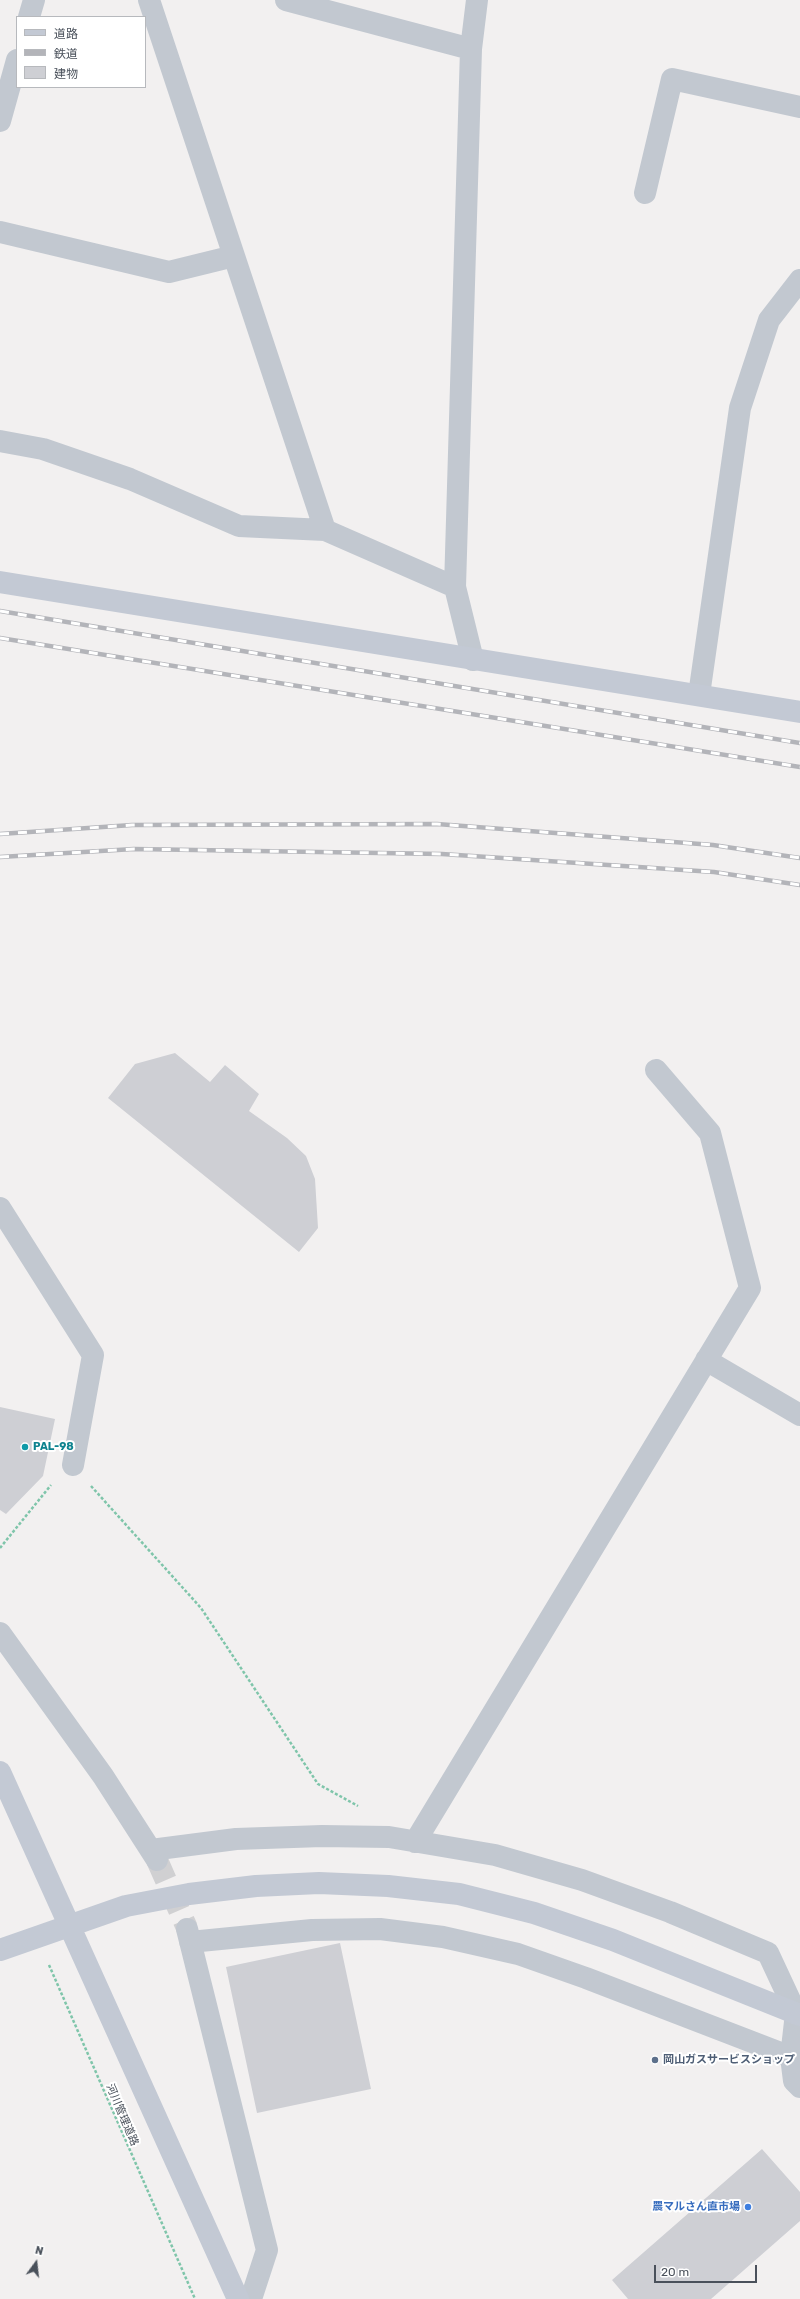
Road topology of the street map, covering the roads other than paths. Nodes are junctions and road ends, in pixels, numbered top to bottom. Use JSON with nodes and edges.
{"nodes":[{"id":1,"x":34,"y":0,"type":"edge"},
{"id":2,"x":149,"y":0,"type":"edge"},
{"id":3,"x":286,"y":0,"type":"edge"},
{"id":4,"x":477,"y":0,"type":"edge"},
{"id":5,"x":29,"y":16,"type":"edge"},
{"id":6,"x":471,"y":49,"type":"junction"},
{"id":7,"x":16,"y":64,"type":"edge"},
{"id":8,"x":800,"y":107,"type":"edge"},
{"id":9,"x":0,"y":121,"type":"edge"},
{"id":10,"x":645,"y":193,"type":"dead end"},
{"id":11,"x":0,"y":232,"type":"edge"},
{"id":12,"x":234,"y":256,"type":"junction"},
{"id":13,"x":800,"y":280,"type":"edge"},
{"id":14,"x":0,"y":440,"type":"edge"},
{"id":15,"x":325,"y":530,"type":"junction"},
{"id":16,"x":0,"y":582,"type":"edge"},
{"id":17,"x":455,"y":586,"type":"junction"},
{"id":18,"x":473,"y":660,"type":"junction"},
{"id":19,"x":699,"y":695,"type":"junction"},
{"id":20,"x":800,"y":712,"type":"edge"},
{"id":21,"x":656,"y":1070,"type":"dead end"},
{"id":22,"x":0,"y":1208,"type":"edge"},
{"id":23,"x":706,"y":1360,"type":"junction"},
{"id":24,"x":800,"y":1415,"type":"edge"},
{"id":25,"x":73,"y":1465,"type":"road end"},
{"id":26,"x":0,"y":1633,"type":"edge"},
{"id":27,"x":0,"y":1772,"type":"edge"},
{"id":28,"x":415,"y":1842,"type":"junction"},
{"id":29,"x":70,"y":1925,"type":"junction"},
{"id":30,"x":2,"y":1949,"type":"edge"},
{"id":31,"x":798,"y":2014,"type":"edge"},
{"id":32,"x":791,"y":2057,"type":"junction"},
{"id":33,"x":800,"y":2087,"type":"edge"},
{"id":34,"x":238,"y":2299,"type":"edge"},
{"id":35,"x":251,"y":2299,"type":"edge"}],
"edges":[{"from":1,"to":5,"type":"street"},
{"from":2,"to":12,"type":"street"},
{"from":3,"to":6,"type":"street"},
{"from":4,"to":6,"type":"street"},
{"from":6,"to":17,"type":"street"},
{"from":7,"to":9,"type":"street"},
{"from":8,"to":10,"type":"street"},
{"from":11,"to":12,"type":"street"},
{"from":12,"to":15,"type":"street"},
{"from":13,"to":19,"type":"street"},
{"from":14,"to":15,"type":"street"},
{"from":15,"to":17,"type":"street"},
{"from":16,"to":18,"type":"street"},
{"from":17,"to":18,"type":"street"},
{"from":18,"to":19,"type":"street"},
{"from":19,"to":20,"type":"street"},
{"from":21,"to":23,"type":"street"},
{"from":22,"to":25,"type":"street"},
{"from":23,"to":24,"type":"street"},
{"from":23,"to":28,"type":"street"},
{"from":26,"to":28,"type":"street"},
{"from":27,"to":29,"type":"street"},
{"from":28,"to":31,"type":"street"},
{"from":29,"to":30,"type":"street"},
{"from":29,"to":31,"type":"street"},
{"from":29,"to":34,"type":"street"},
{"from":31,"to":32,"type":"street"},
{"from":32,"to":33,"type":"street"},
{"from":32,"to":35,"type":"street"}]}
